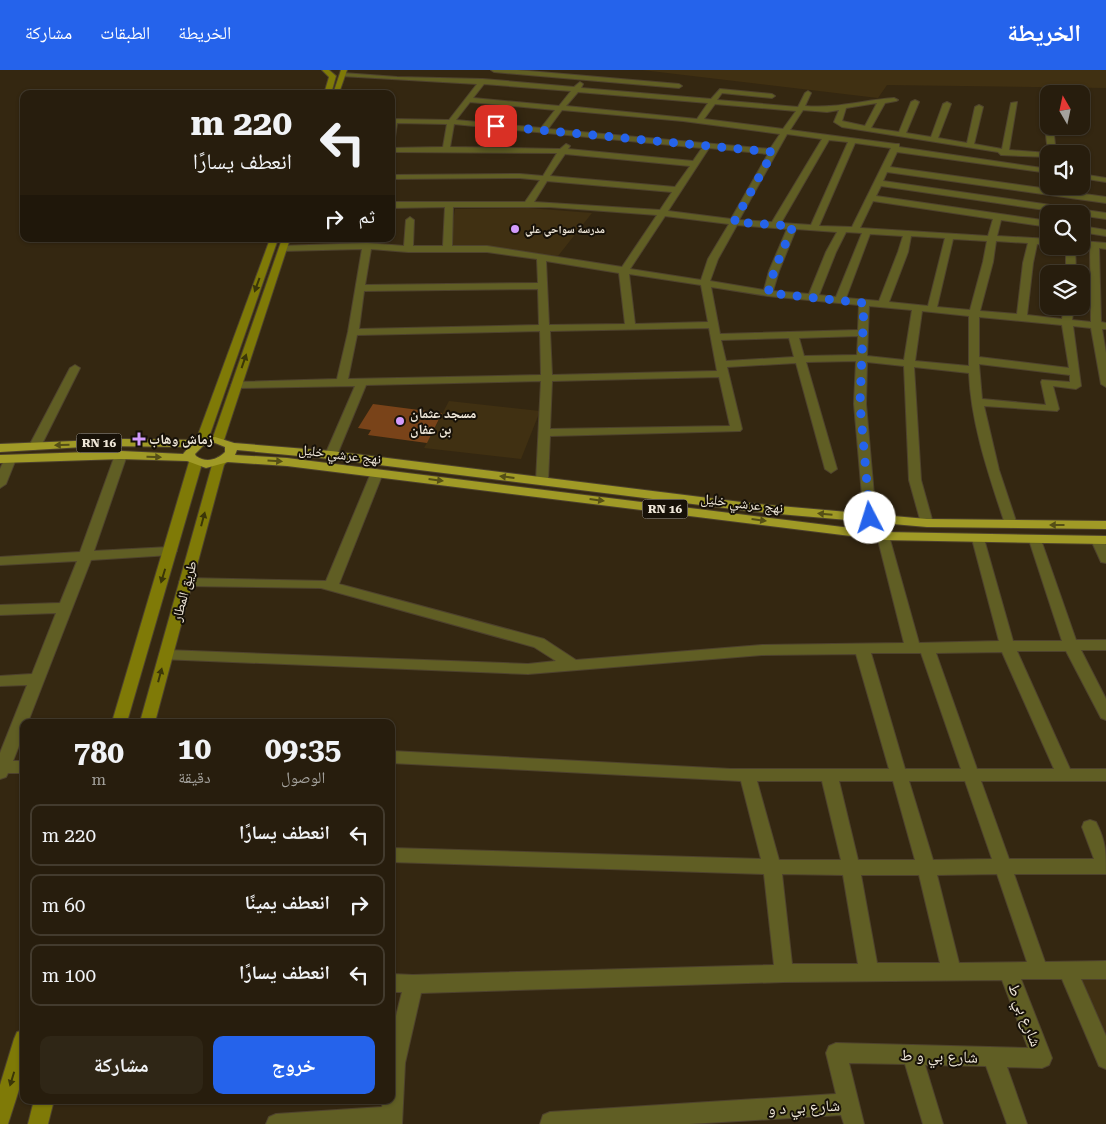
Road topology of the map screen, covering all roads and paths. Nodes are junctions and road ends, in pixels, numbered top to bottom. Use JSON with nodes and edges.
{"nodes":[{"id":1,"x":324,"y":70,"type":"edge"},
{"id":2,"x":331,"y":70,"type":"edge"},
{"id":3,"x":413,"y":70,"type":"edge"},
{"id":4,"x":494,"y":70,"type":"edge"},
{"id":5,"x":498,"y":70,"type":"edge"},
{"id":6,"x":344,"y":72,"type":"edge"},
{"id":7,"x":540,"y":72,"type":"edge"},
{"id":8,"x":632,"y":74,"type":"dead end"},
{"id":9,"x":584,"y":78,"type":"junction"},
{"id":10,"x":403,"y":79,"type":"junction"},
{"id":11,"x":485,"y":81,"type":"junction"},
{"id":12,"x":627,"y":82,"type":"junction"},
{"id":13,"x":529,"y":86,"type":"junction"},
{"id":14,"x":328,"y":90,"type":"edge"},
{"id":15,"x":337,"y":90,"type":"edge"},
{"id":16,"x":575,"y":90,"type":"junction"},
{"id":17,"x":808,"y":93,"type":"dead end"},
{"id":18,"x":772,"y":96,"type":"dead end"},
{"id":19,"x":519,"y":98,"type":"junction"},
{"id":20,"x":468,"y":100,"type":"junction"},
{"id":21,"x":894,"y":100,"type":"dead end"},
{"id":22,"x":882,"y":101,"type":"junction"},
{"id":23,"x":713,"y":102,"type":"junction"},
{"id":24,"x":915,"y":102,"type":"dead end"},
{"id":25,"x":614,"y":103,"type":"junction"},
{"id":26,"x":1014,"y":103,"type":"dead end"},
{"id":27,"x":947,"y":104,"type":"dead end"},
{"id":28,"x":665,"y":107,"type":"junction"},
{"id":29,"x":979,"y":107,"type":"dead end"},
{"id":30,"x":560,"y":108,"type":"junction"},
{"id":31,"x":801,"y":108,"type":"junction"},
{"id":32,"x":843,"y":108,"type":"junction"},
{"id":33,"x":508,"y":111,"type":"dead end"},
{"id":34,"x":502,"y":118,"type":"dead end"},
{"id":35,"x":395,"y":120,"type":"edge"},
{"id":36,"x":602,"y":120,"type":"dead end"},
{"id":37,"x":451,"y":122,"type":"junction"},
{"id":38,"x":655,"y":124,"type":"dead end"},
{"id":39,"x":496,"y":126,"type":"junction"},
{"id":40,"x":597,"y":127,"type":"dead end"},
{"id":41,"x":867,"y":129,"type":"junction"},
{"id":42,"x":543,"y":130,"type":"junction"},
{"id":43,"x":695,"y":130,"type":"junction"},
{"id":44,"x":785,"y":131,"type":"junction"},
{"id":45,"x":650,"y":132,"type":"dead end"},
{"id":46,"x":574,"y":133,"type":"junction"},
{"id":47,"x":903,"y":134,"type":"junction"},
{"id":48,"x":592,"y":135,"type":"junction"},
{"id":49,"x":1050,"y":135,"type":"dead end"},
{"id":50,"x":827,"y":137,"type":"junction"},
{"id":51,"x":934,"y":139,"type":"junction"},
{"id":52,"x":646,"y":140,"type":"junction"},
{"id":53,"x":853,"y":140,"type":"junction"},
{"id":54,"x":970,"y":145,"type":"junction"},
{"id":55,"x":1050,"y":145,"type":"edge"},
{"id":56,"x":707,"y":146,"type":"junction"},
{"id":57,"x":895,"y":147,"type":"junction"},
{"id":58,"x":446,"y":149,"type":"junction"},
{"id":59,"x":395,"y":150,"type":"edge"},
{"id":60,"x":562,"y":151,"type":"junction"},
{"id":61,"x":1007,"y":151,"type":"junction"},
{"id":62,"x":773,"y":152,"type":"junction"},
{"id":63,"x":1040,"y":154,"type":"edge"},
{"id":64,"x":995,"y":162,"type":"junction"},
{"id":65,"x":695,"y":164,"type":"junction"},
{"id":66,"x":938,"y":166,"type":"junction"},
{"id":67,"x":886,"y":169,"type":"junction"},
{"id":68,"x":1040,"y":170,"type":"edge"},
{"id":69,"x":395,"y":177,"type":"edge"},
{"id":70,"x":1090,"y":177,"type":"edge"},
{"id":71,"x":545,"y":178,"type":"junction"},
{"id":72,"x":1106,"y":180,"type":"edge"},
{"id":73,"x":878,"y":183,"type":"junction"},
{"id":74,"x":1001,"y":185,"type":"junction"},
{"id":75,"x":678,"y":190,"type":"junction"},
{"id":76,"x":869,"y":198,"type":"junction"},
{"id":77,"x":997,"y":200,"type":"junction"},
{"id":78,"x":1106,"y":200,"type":"edge"},
{"id":79,"x":528,"y":204,"type":"junction"},
{"id":80,"x":395,"y":205,"type":"edge"},
{"id":81,"x":449,"y":205,"type":"junction"},
{"id":82,"x":663,"y":213,"type":"junction"},
{"id":83,"x":995,"y":216,"type":"junction"},
{"id":84,"x":1106,"y":216,"type":"edge"},
{"id":85,"x":410,"y":220,"type":"dead end"},
{"id":86,"x":734,"y":222,"type":"junction"},
{"id":87,"x":1040,"y":223,"type":"edge"},
{"id":88,"x":775,"y":225,"type":"junction"},
{"id":89,"x":793,"y":226,"type":"junction"},
{"id":90,"x":814,"y":228,"type":"junction"},
{"id":91,"x":843,"y":229,"type":"junction"},
{"id":92,"x":855,"y":230,"type":"junction"},
{"id":93,"x":1090,"y":230,"type":"edge"},
{"id":94,"x":866,"y":231,"type":"junction"},
{"id":95,"x":908,"y":232,"type":"junction"},
{"id":96,"x":1106,"y":233,"type":"edge"},
{"id":97,"x":950,"y":235,"type":"junction"},
{"id":98,"x":992,"y":237,"type":"junction"},
{"id":99,"x":1033,"y":240,"type":"junction"},
{"id":100,"x":1040,"y":241,"type":"edge"},
{"id":101,"x":273,"y":242,"type":"edge"},
{"id":102,"x":285,"y":243,"type":"edge"},
{"id":103,"x":1090,"y":245,"type":"edge"},
{"id":104,"x":1094,"y":245,"type":"junction"},
{"id":105,"x":367,"y":246,"type":"junction"},
{"id":106,"x":1106,"y":246,"type":"edge"},
{"id":107,"x":447,"y":248,"type":"junction"},
{"id":108,"x":408,"y":249,"type":"junction"},
{"id":109,"x":541,"y":257,"type":"junction"},
{"id":110,"x":624,"y":271,"type":"junction"},
{"id":111,"x":705,"y":283,"type":"junction"},
{"id":112,"x":542,"y":286,"type":"junction"},
{"id":113,"x":361,"y":288,"type":"junction"},
{"id":114,"x":768,"y":293,"type":"junction"},
{"id":115,"x":813,"y":297,"type":"junction"},
{"id":116,"x":840,"y":300,"type":"junction"},
{"id":117,"x":864,"y":303,"type":"junction"},
{"id":118,"x":883,"y":304,"type":"junction"},
{"id":119,"x":917,"y":308,"type":"junction"},
{"id":120,"x":932,"y":309,"type":"junction"},
{"id":121,"x":974,"y":313,"type":"junction"},
{"id":122,"x":1067,"y":315,"type":"edge"},
{"id":123,"x":1022,"y":318,"type":"junction"},
{"id":124,"x":1067,"y":322,"type":"junction"},
{"id":125,"x":714,"y":324,"type":"junction"},
{"id":126,"x":1101,"y":325,"type":"edge"},
{"id":127,"x":630,"y":327,"type":"junction"},
{"id":128,"x":544,"y":329,"type":"junction"},
{"id":129,"x":353,"y":332,"type":"junction"},
{"id":130,"x":862,"y":333,"type":"junction"},
{"id":131,"x":793,"y":335,"type":"junction"},
{"id":132,"x":717,"y":337,"type":"junction"},
{"id":133,"x":861,"y":358,"type":"junction"},
{"id":134,"x":800,"y":359,"type":"junction"},
{"id":135,"x":909,"y":364,"type":"junction"},
{"id":136,"x":974,"y":365,"type":"junction"},
{"id":137,"x":75,"y":368,"type":"dead end"},
{"id":138,"x":722,"y":369,"type":"junction"},
{"id":139,"x":1075,"y":372,"type":"junction"},
{"id":140,"x":547,"y":378,"type":"junction"},
{"id":141,"x":342,"y":381,"type":"junction"},
{"id":142,"x":362,"y":381,"type":"junction"},
{"id":143,"x":1106,"y":384,"type":"edge"},
{"id":144,"x":221,"y":385,"type":"junction"},
{"id":145,"x":236,"y":385,"type":"junction"},
{"id":146,"x":977,"y":402,"type":"junction"},
{"id":147,"x":545,"y":432,"type":"junction"},
{"id":148,"x":218,"y":440,"type":"junction"},
{"id":149,"x":200,"y":443,"type":"junction"},
{"id":150,"x":35,"y":446,"type":"junction"},
{"id":151,"x":0,"y":448,"type":"edge"},
{"id":152,"x":226,"y":455,"type":"junction"},
{"id":153,"x":331,"y":455,"type":"junction"},
{"id":154,"x":121,"y":456,"type":"junction"},
{"id":155,"x":5,"y":459,"type":"edge"},
{"id":156,"x":192,"y":460,"type":"junction"},
{"id":157,"x":831,"y":470,"type":"dead end"},
{"id":158,"x":377,"y":473,"type":"junction"},
{"id":159,"x":542,"y":481,"type":"junction"},
{"id":160,"x":0,"y":484,"type":"edge"},
{"id":161,"x":870,"y":518,"type":"junction"},
{"id":162,"x":927,"y":523,"type":"junction"},
{"id":163,"x":1011,"y":524,"type":"junction"},
{"id":164,"x":1106,"y":525,"type":"edge"},
{"id":165,"x":884,"y":536,"type":"junction"},
{"id":166,"x":978,"y":538,"type":"junction"},
{"id":167,"x":1035,"y":540,"type":"junction"},
{"id":168,"x":1102,"y":540,"type":"edge"},
{"id":169,"x":170,"y":551,"type":"junction"},
{"id":170,"x":86,"y":555,"type":"junction"},
{"id":171,"x":1106,"y":559,"type":"edge"},
{"id":172,"x":0,"y":561,"type":"edge"},
{"id":173,"x":186,"y":582,"type":"junction"},
{"id":174,"x":330,"y":586,"type":"junction"},
{"id":175,"x":65,"y":608,"type":"junction"},
{"id":176,"x":0,"y":610,"type":"edge"},
{"id":177,"x":1106,"y":645,"type":"edge"},
{"id":178,"x":1007,"y":646,"type":"junction"},
{"id":179,"x":1071,"y":646,"type":"junction"},
{"id":180,"x":862,"y":648,"type":"junction"},
{"id":181,"x":920,"y":648,"type":"junction"},
{"id":182,"x":166,"y":655,"type":"junction"},
{"id":183,"x":574,"y":666,"type":"junction"},
{"id":184,"x":37,"y":679,"type":"junction"},
{"id":185,"x":0,"y":681,"type":"edge"},
{"id":186,"x":1106,"y":714,"type":"edge"},
{"id":187,"x":21,"y":719,"type":"edge"},
{"id":188,"x":120,"y":719,"type":"edge"},
{"id":189,"x":148,"y":719,"type":"edge"},
{"id":190,"x":20,"y":722,"type":"edge"},
{"id":191,"x":395,"y":758,"type":"edge"},
{"id":192,"x":20,"y":767,"type":"edge"},
{"id":193,"x":1,"y":769,"type":"edge"},
{"id":194,"x":747,"y":775,"type":"junction"},
{"id":195,"x":830,"y":775,"type":"junction"},
{"id":196,"x":900,"y":775,"type":"junction"},
{"id":197,"x":972,"y":775,"type":"junction"},
{"id":198,"x":1065,"y":775,"type":"junction"},
{"id":199,"x":1106,"y":775,"type":"edge"},
{"id":200,"x":1090,"y":827,"type":"dead end"},
{"id":201,"x":395,"y":855,"type":"edge"},
{"id":202,"x":1106,"y":866,"type":"edge"},
{"id":203,"x":772,"y":867,"type":"junction"},
{"id":204,"x":926,"y":867,"type":"junction"},
{"id":205,"x":1002,"y":867,"type":"junction"},
{"id":206,"x":851,"y":868,"type":"junction"},
{"id":207,"x":1106,"y":970,"type":"edge"},
{"id":208,"x":1008,"y":971,"type":"junction"},
{"id":209,"x":1039,"y":971,"type":"junction"},
{"id":210,"x":1068,"y":971,"type":"junction"},
{"id":211,"x":869,"y":972,"type":"junction"},
{"id":212,"x":952,"y":972,"type":"junction"},
{"id":213,"x":784,"y":973,"type":"junction"},
{"id":214,"x":395,"y":983,"type":"edge"},
{"id":215,"x":413,"y":984,"type":"junction"},
{"id":216,"x":20,"y":1052,"type":"edge"},
{"id":217,"x":912,"y":1055,"type":"junction"},
{"id":218,"x":993,"y":1057,"type":"junction"},
{"id":219,"x":1042,"y":1058,"type":"joint"},
{"id":220,"x":1106,"y":1059,"type":"edge"},
{"id":221,"x":395,"y":1063,"type":"edge"},
{"id":222,"x":43,"y":1104,"type":"edge"},
{"id":223,"x":393,"y":1104,"type":"edge"},
{"id":224,"x":852,"y":1114,"type":"edge"},
{"id":225,"x":0,"y":1119,"type":"edge"},
{"id":226,"x":392,"y":1121,"type":"edge"},
{"id":227,"x":550,"y":1123,"type":"edge"},
{"id":228,"x":38,"y":1124,"type":"edge"},
{"id":229,"x":276,"y":1124,"type":"edge"},
{"id":230,"x":933,"y":1124,"type":"edge"},
{"id":231,"x":1017,"y":1124,"type":"edge"}],
"edges":[{"from":1,"to":2,"type":"main road"},
{"from":1,"to":14,"type":"main road"},
{"from":3,"to":10,"type":"street"},
{"from":4,"to":5,"type":"street"},
{"from":5,"to":7,"type":"street"},
{"from":5,"to":11,"type":"street"},
{"from":6,"to":10,"type":"street"},
{"from":6,"to":15,"type":"main road"},
{"from":7,"to":9,"type":"street"},
{"from":7,"to":13,"type":"street"},
{"from":8,"to":12,"type":"street"},
{"from":9,"to":12,"type":"street"},
{"from":9,"to":16,"type":"street"},
{"from":10,"to":11,"type":"street"},
{"from":11,"to":13,"type":"street"},
{"from":11,"to":20,"type":"street"},
{"from":12,"to":25,"type":"street"},
{"from":12,"to":28,"type":"street"},
{"from":13,"to":16,"type":"street"},
{"from":13,"to":19,"type":"street"},
{"from":16,"to":25,"type":"street"},
{"from":16,"to":30,"type":"street"},
{"from":17,"to":31,"type":"street"},
{"from":18,"to":23,"type":"street"},
{"from":19,"to":20,"type":"street"},
{"from":19,"to":30,"type":"street"},
{"from":19,"to":33,"type":"street"},
{"from":20,"to":37,"type":"street"},
{"from":21,"to":22,"type":"street"},
{"from":22,"to":32,"type":"street"},
{"from":22,"to":41,"type":"street"},
{"from":23,"to":28,"type":"street"},
{"from":23,"to":31,"type":"street"},
{"from":23,"to":43,"type":"street"},
{"from":24,"to":47,"type":"street"},
{"from":25,"to":28,"type":"street"},
{"from":25,"to":28,"type":"street"},
{"from":25,"to":30,"type":"street"},
{"from":25,"to":36,"type":"street"},
{"from":26,"to":61,"type":"street"},
{"from":27,"to":51,"type":"street"},
{"from":28,"to":38,"type":"street"},
{"from":28,"to":43,"type":"street"},
{"from":29,"to":54,"type":"street"},
{"from":30,"to":42,"type":"street"},
{"from":31,"to":32,"type":"street"},
{"from":31,"to":44,"type":"street"},
{"from":32,"to":41,"type":"street"},
{"from":34,"to":39,"type":"street"},
{"from":35,"to":37,"type":"street"},
{"from":37,"to":39,"type":"street"},
{"from":37,"to":58,"type":"street"},
{"from":39,"to":42,"type":"street"},
{"from":40,"to":48,"type":"street"},
{"from":41,"to":47,"type":"street"},
{"from":42,"to":46,"type":"street"},
{"from":43,"to":44,"type":"street"},
{"from":43,"to":52,"type":"street"},
{"from":43,"to":56,"type":"street"},
{"from":44,"to":50,"type":"street"},
{"from":44,"to":62,"type":"street"},
{"from":45,"to":52,"type":"street"},
{"from":46,"to":48,"type":"street"},
{"from":46,"to":60,"type":"street"},
{"from":47,"to":51,"type":"street"},
{"from":47,"to":57,"type":"street"},
{"from":48,"to":52,"type":"street"},
{"from":49,"to":55,"type":"street"},
{"from":50,"to":53,"type":"street"},
{"from":50,"to":88,"type":"street"},
{"from":51,"to":54,"type":"street"},
{"from":53,"to":57,"type":"street"},
{"from":53,"to":90,"type":"street"},
{"from":54,"to":61,"type":"street"},
{"from":56,"to":62,"type":"street"},
{"from":56,"to":65,"type":"street"},
{"from":57,"to":66,"type":"street"},
{"from":57,"to":67,"type":"street"},
{"from":58,"to":59,"type":"street"},
{"from":58,"to":60,"type":"street"},
{"from":60,"to":65,"type":"street"},
{"from":60,"to":71,"type":"street"},
{"from":61,"to":63,"type":"street"},
{"from":61,"to":64,"type":"street"},
{"from":62,"to":86,"type":"street"},
{"from":64,"to":66,"type":"street"},
{"from":64,"to":68,"type":"street"},
{"from":65,"to":75,"type":"street"},
{"from":66,"to":67,"type":"street"},
{"from":66,"to":74,"type":"street"},
{"from":67,"to":73,"type":"street"},
{"from":69,"to":71,"type":"street"},
{"from":70,"to":72,"type":"street"},
{"from":71,"to":75,"type":"street"},
{"from":71,"to":79,"type":"street"},
{"from":73,"to":76,"type":"street"},
{"from":73,"to":77,"type":"street"},
{"from":74,"to":77,"type":"street"},
{"from":74,"to":78,"type":"street"},
{"from":75,"to":82,"type":"street"},
{"from":76,"to":83,"type":"street"},
{"from":76,"to":92,"type":"street"},
{"from":77,"to":83,"type":"street"},
{"from":77,"to":84,"type":"street"},
{"from":79,"to":81,"type":"street"},
{"from":79,"to":82,"type":"street"},
{"from":80,"to":81,"type":"street"},
{"from":81,"to":107,"type":"street"},
{"from":82,"to":86,"type":"street"},
{"from":82,"to":110,"type":"street"},
{"from":83,"to":87,"type":"street"},
{"from":83,"to":98,"type":"street"},
{"from":85,"to":108,"type":"street"},
{"from":86,"to":88,"type":"street"},
{"from":86,"to":111,"type":"street"},
{"from":88,"to":89,"type":"street"},
{"from":89,"to":90,"type":"street"},
{"from":89,"to":114,"type":"street"},
{"from":90,"to":91,"type":"street"},
{"from":91,"to":92,"type":"street"},
{"from":91,"to":115,"type":"street"},
{"from":92,"to":94,"type":"street"},
{"from":93,"to":96,"type":"street"},
{"from":94,"to":95,"type":"street"},
{"from":94,"to":116,"type":"street"},
{"from":95,"to":97,"type":"street"},
{"from":95,"to":118,"type":"street"},
{"from":97,"to":98,"type":"street"},
{"from":97,"to":120,"type":"street"},
{"from":98,"to":99,"type":"street"},
{"from":98,"to":121,"type":"street"},
{"from":99,"to":100,"type":"street"},
{"from":99,"to":123,"type":"street"},
{"from":101,"to":144,"type":"main road","one_way":true},
{"from":102,"to":105,"type":"street"},
{"from":145,"to":102,"type":"main road","one_way":true},
{"from":103,"to":104,"type":"street"},
{"from":104,"to":106,"type":"street"},
{"from":104,"to":126,"type":"street"},
{"from":105,"to":108,"type":"street"},
{"from":105,"to":113,"type":"street"},
{"from":107,"to":108,"type":"street"},
{"from":107,"to":109,"type":"street"},
{"from":109,"to":110,"type":"street"},
{"from":109,"to":112,"type":"street"},
{"from":110,"to":111,"type":"street"},
{"from":110,"to":127,"type":"street"},
{"from":111,"to":114,"type":"street"},
{"from":111,"to":125,"type":"street"},
{"from":112,"to":113,"type":"street"},
{"from":112,"to":128,"type":"street"},
{"from":113,"to":129,"type":"street"},
{"from":114,"to":115,"type":"street"},
{"from":115,"to":116,"type":"street"},
{"from":116,"to":117,"type":"street"},
{"from":117,"to":118,"type":"street"},
{"from":117,"to":130,"type":"street"},
{"from":118,"to":119,"type":"street"},
{"from":119,"to":120,"type":"street"},
{"from":119,"to":135,"type":"street"},
{"from":120,"to":121,"type":"street"},
{"from":121,"to":123,"type":"street"},
{"from":121,"to":136,"type":"street"},
{"from":122,"to":124,"type":"street"},
{"from":123,"to":124,"type":"street"},
{"from":124,"to":126,"type":"street"},
{"from":124,"to":139,"type":"street"},
{"from":125,"to":127,"type":"street"},
{"from":125,"to":132,"type":"street"},
{"from":126,"to":143,"type":"street"},
{"from":127,"to":128,"type":"street"},
{"from":128,"to":129,"type":"street"},
{"from":128,"to":140,"type":"street"},
{"from":129,"to":141,"type":"street"},
{"from":130,"to":131,"type":"street"},
{"from":130,"to":133,"type":"street"},
{"from":131,"to":132,"type":"street"},
{"from":131,"to":134,"type":"street"},
{"from":132,"to":138,"type":"street"},
{"from":133,"to":134,"type":"street"},
{"from":133,"to":135,"type":"street"},
{"from":133,"to":161,"type":"street"},
{"from":134,"to":138,"type":"street"},
{"from":134,"to":157,"type":"street"},
{"from":135,"to":136,"type":"street"},
{"from":135,"to":162,"type":"street"},
{"from":136,"to":139,"type":"street"},
{"from":136,"to":146,"type":"street"},
{"from":137,"to":150,"type":"street"},
{"from":138,"to":140,"type":"street"},
{"from":138,"to":147,"type":"street"},
{"from":139,"to":146,"type":"street"},
{"from":140,"to":142,"type":"street"},
{"from":140,"to":147,"type":"street"},
{"from":141,"to":142,"type":"street"},
{"from":141,"to":145,"type":"street"},
{"from":142,"to":153,"type":"street"},
{"from":144,"to":145,"type":"main road"},
{"from":144,"to":149,"type":"main road"},
{"from":145,"to":148,"type":"main road"},
{"from":146,"to":163,"type":"street"},
{"from":147,"to":159,"type":"street"},
{"from":148,"to":149,"type":"highway"},
{"from":148,"to":152,"type":"highway"},
{"from":149,"to":150,"type":"highway","number":"RN 16","one_way":true},
{"from":149,"to":156,"type":"highway"},
{"from":150,"to":151,"type":"highway","number":"RN 16"},
{"from":152,"to":153,"type":"highway","name":"نهج عرشي خليل","number":"RN 16"},
{"from":152,"to":156,"type":"highway"},
{"from":152,"to":158,"type":"highway","name":"نهج عرشي خليل","number":"RN 16","one_way":true},
{"from":173,"to":152,"type":"main road","name":"طريق المطار","one_way":true},
{"from":159,"to":153,"type":"highway","name":"نهج عرشي خليل","number":"RN 16","one_way":true},
{"from":154,"to":155,"type":"highway","number":"RN 16"},
{"from":154,"to":156,"type":"highway","number":"RN 16","one_way":true},
{"from":154,"to":170,"type":"street"},
{"from":155,"to":160,"type":"street"},
{"from":156,"to":169,"type":"main road","name":"طريق المطار"},
{"from":158,"to":165,"type":"highway","name":"نهج عرشي خليل","number":"RN 16","one_way":true},
{"from":158,"to":174,"type":"street"},
{"from":161,"to":159,"type":"highway","name":"نهج عرشي خليل","number":"RN 16","one_way":true},
{"from":161,"to":162,"type":"highway","name":"نهج عرشي خليل","number":"RN 16"},
{"from":162,"to":163,"type":"highway","name":"نهج عرشي خليل","number":"RN 16"},
{"from":164,"to":163,"type":"highway","name":"نهج عرشي خليل","number":"RN 16","one_way":true},
{"from":165,"to":166,"type":"highway","name":"نهج عرشي خليل","number":"RN 16"},
{"from":165,"to":181,"type":"street"},
{"from":166,"to":167,"type":"highway","name":"نهج عرشي خليل","number":"RN 16"},
{"from":166,"to":178,"type":"street"},
{"from":167,"to":168,"type":"highway","name":"نهج عرشي خليل","number":"RN 16"},
{"from":167,"to":179,"type":"street"},
{"from":168,"to":171,"type":"street"},
{"from":169,"to":170,"type":"street"},
{"from":169,"to":188,"type":"main road","name":"طريق المطار","one_way":true},
{"from":170,"to":172,"type":"street"},
{"from":170,"to":175,"type":"street"},
{"from":173,"to":174,"type":"street"},
{"from":173,"to":182,"type":"main road","name":"طريق المطار"},
{"from":174,"to":183,"type":"street"},
{"from":175,"to":176,"type":"street"},
{"from":175,"to":184,"type":"street"},
{"from":177,"to":179,"type":"street"},
{"from":178,"to":179,"type":"street"},
{"from":178,"to":181,"type":"street"},
{"from":178,"to":198,"type":"street"},
{"from":179,"to":186,"type":"street"},
{"from":180,"to":181,"type":"street"},
{"from":180,"to":183,"type":"street"},
{"from":180,"to":196,"type":"street"},
{"from":181,"to":197,"type":"street"},
{"from":182,"to":183,"type":"street"},
{"from":189,"to":182,"type":"main road","name":"طريق المطار","one_way":true},
{"from":184,"to":185,"type":"street"},
{"from":184,"to":187,"type":"street"},
{"from":190,"to":193,"type":"street"},
{"from":191,"to":194,"type":"street"},
{"from":192,"to":193,"type":"street"},
{"from":194,"to":195,"type":"street"},
{"from":194,"to":203,"type":"street"},
{"from":195,"to":196,"type":"street"},
{"from":195,"to":206,"type":"street"},
{"from":196,"to":197,"type":"street"},
{"from":196,"to":204,"type":"street"},
{"from":197,"to":198,"type":"street"},
{"from":197,"to":205,"type":"street"},
{"from":198,"to":199,"type":"street"},
{"from":200,"to":202,"type":"street"},
{"from":201,"to":203,"type":"street"},
{"from":202,"to":205,"type":"street"},
{"from":203,"to":206,"type":"street"},
{"from":203,"to":213,"type":"street"},
{"from":204,"to":205,"type":"street"},
{"from":204,"to":206,"type":"street"},
{"from":204,"to":212,"type":"street"},
{"from":205,"to":209,"type":"street"},
{"from":206,"to":211,"type":"street"},
{"from":207,"to":210,"type":"street"},
{"from":208,"to":209,"type":"street"},
{"from":208,"to":212,"type":"street"},
{"from":208,"to":219,"type":"street","name":"شارع بي ط"},
{"from":209,"to":210,"type":"street"},
{"from":210,"to":220,"type":"street"},
{"from":211,"to":212,"type":"street"},
{"from":211,"to":213,"type":"street"},
{"from":213,"to":215,"type":"street"},
{"from":214,"to":215,"type":"street"},
{"from":215,"to":221,"type":"street"},
{"from":216,"to":225,"type":"main road","one_way":true},
{"from":217,"to":218,"type":"street","name":"شارع بي و ط"},
{"from":217,"to":224,"type":"street","name":"شارع بي و ط"},
{"from":217,"to":230,"type":"street"},
{"from":218,"to":219,"type":"street","name":"شارع بي و ط"},
{"from":218,"to":231,"type":"street"},
{"from":222,"to":228,"type":"main road"},
{"from":223,"to":226,"type":"street"},
{"from":224,"to":227,"type":"street","name":"شارع بي د و"},
{"from":226,"to":229,"type":"street"}]}
